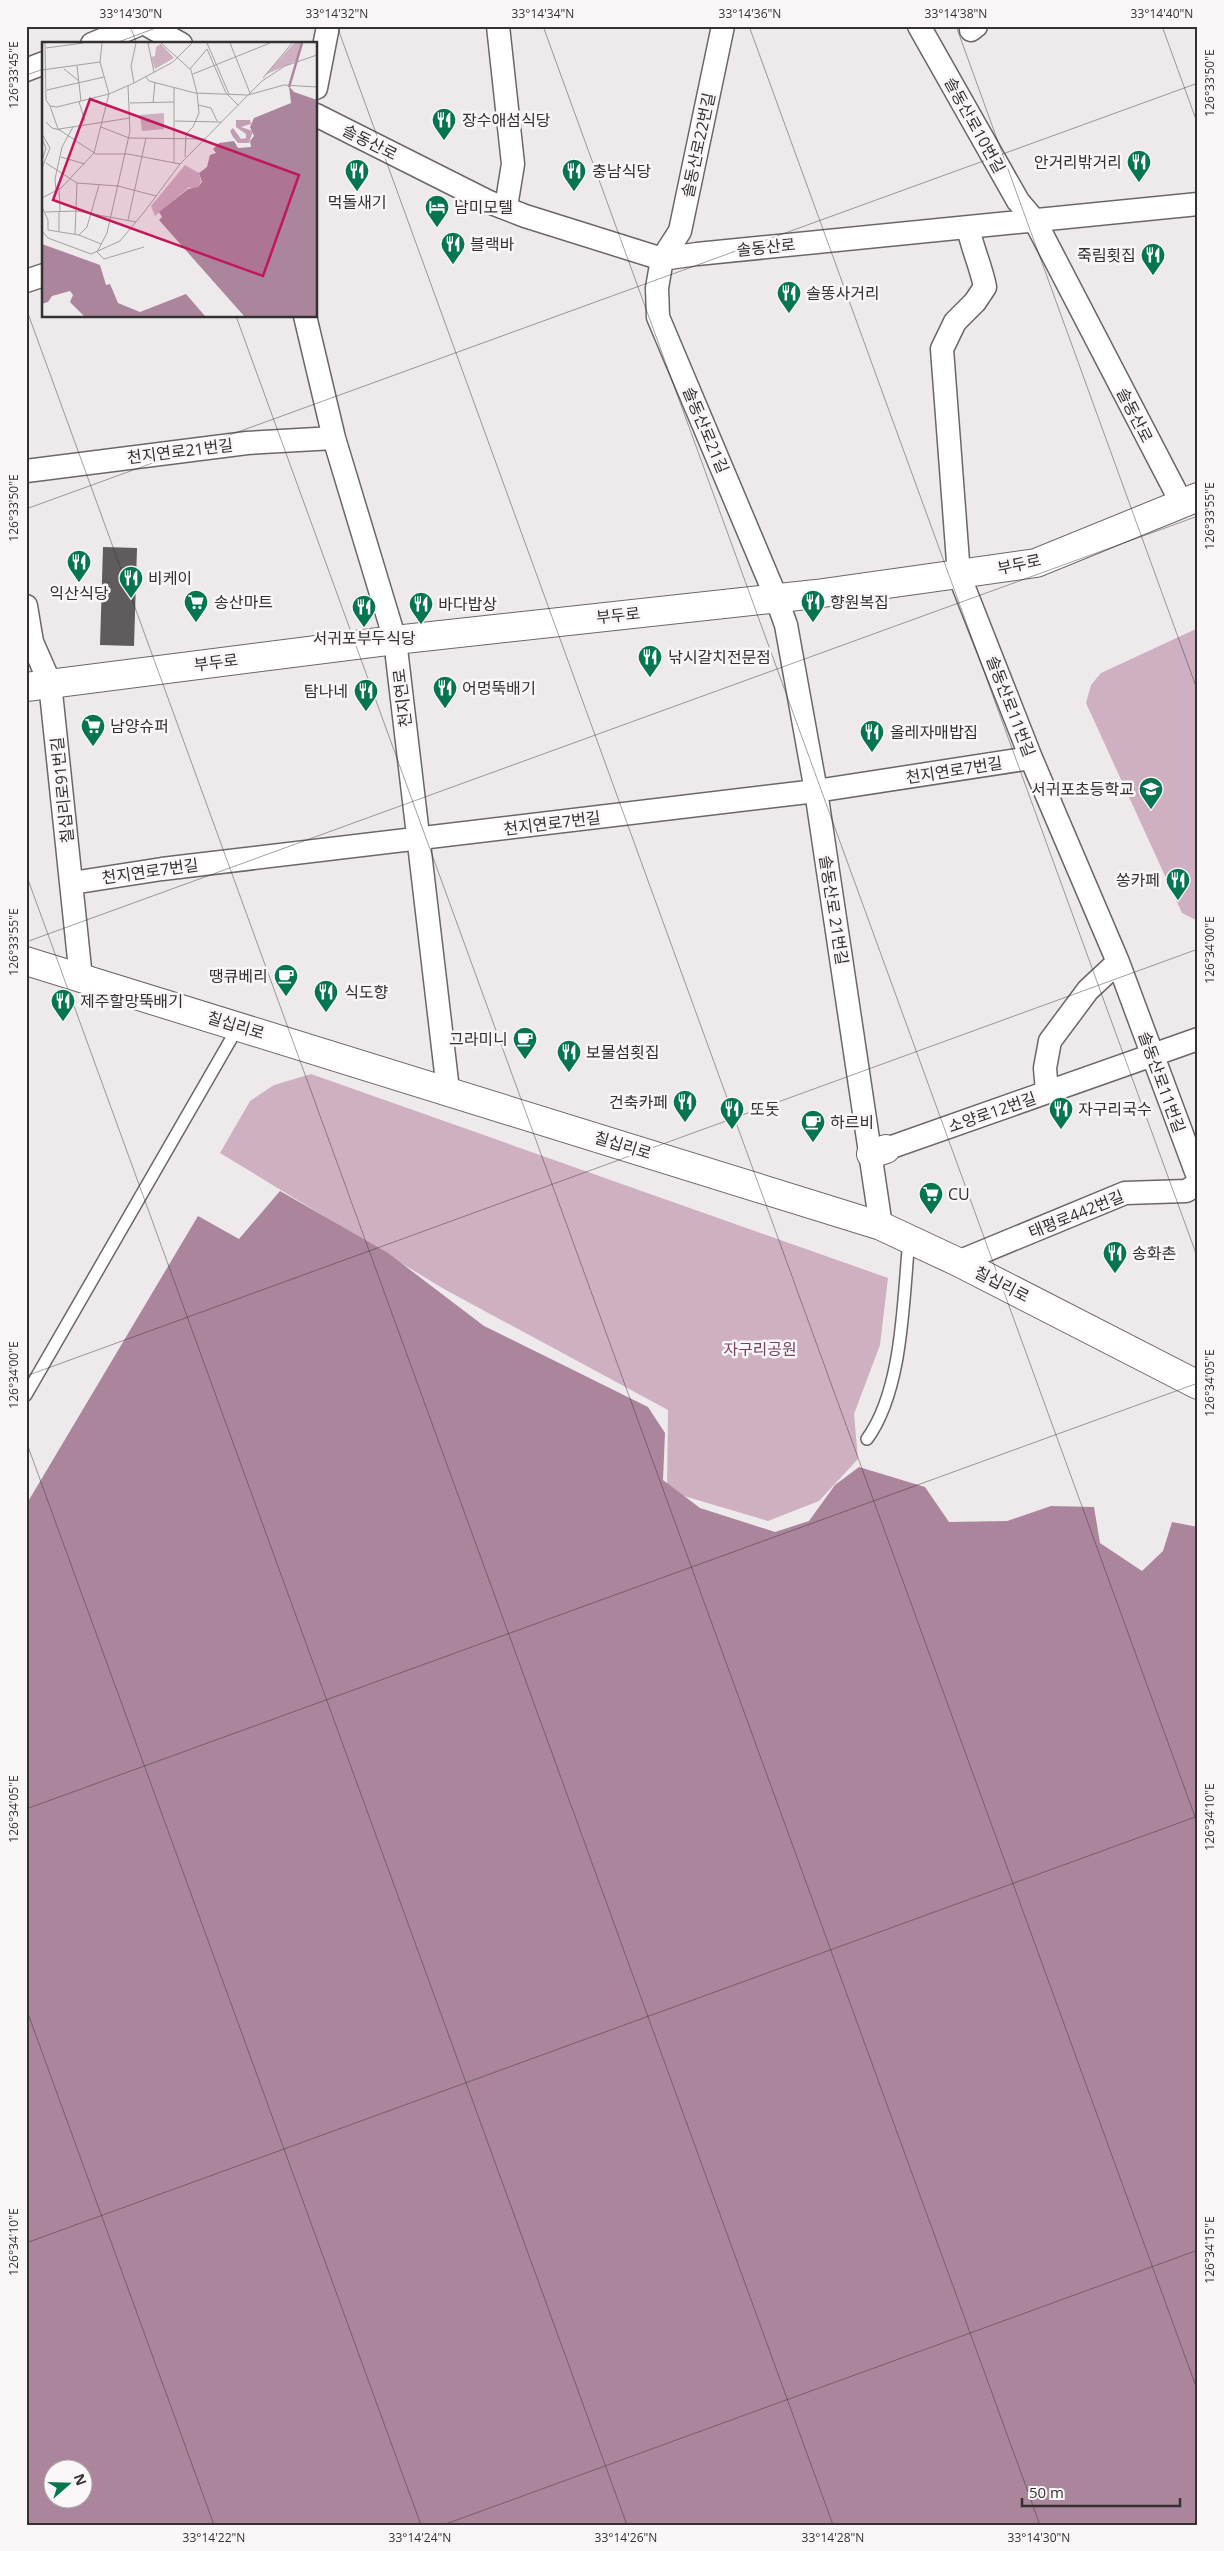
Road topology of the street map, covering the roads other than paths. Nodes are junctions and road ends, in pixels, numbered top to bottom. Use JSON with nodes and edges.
{"nodes":[{"id":1,"x":136,"y":26,"type":"edge"},
{"id":2,"x":149,"y":26,"type":"edge"},
{"id":3,"x":328,"y":26,"type":"edge"},
{"id":4,"x":498,"y":26,"type":"edge"},
{"id":5,"x":724,"y":26,"type":"edge"},
{"id":6,"x":920,"y":26,"type":"edge"},
{"id":7,"x":97,"y":42,"type":"edge"},
{"id":8,"x":177,"y":42,"type":"edge"},
{"id":9,"x":42,"y":64,"type":"edge"},
{"id":10,"x":26,"y":70,"type":"edge"},
{"id":11,"x":318,"y":78,"type":"edge"},
{"id":12,"x":318,"y":116,"type":"edge"},
{"id":13,"x":1198,"y":204,"type":"edge"},
{"id":14,"x":506,"y":207,"type":"junction"},
{"id":15,"x":1035,"y":220,"type":"junction"},
{"id":16,"x":968,"y":227,"type":"junction"},
{"id":17,"x":662,"y":259,"type":"junction"},
{"id":18,"x":42,"y":276,"type":"edge"},
{"id":19,"x":26,"y":281,"type":"edge"},
{"id":20,"x":305,"y":318,"type":"edge"},
{"id":21,"x":334,"y":438,"type":"junction"},
{"id":22,"x":26,"y":471,"type":"edge"},
{"id":23,"x":1190,"y":500,"type":"edge"},
{"id":24,"x":960,"y":575,"type":"junction"},
{"id":25,"x":776,"y":597,"type":"junction"},
{"id":26,"x":26,"y":606,"type":"edge"},
{"id":27,"x":395,"y":640,"type":"junction"},
{"id":28,"x":38,"y":685,"type":"edge"},
{"id":29,"x":1031,"y":758,"type":"junction"},
{"id":30,"x":816,"y":791,"type":"junction"},
{"id":31,"x":419,"y":839,"type":"junction"},
{"id":32,"x":72,"y":883,"type":"junction"},
{"id":33,"x":26,"y":961,"type":"edge"},
{"id":34,"x":1118,"y":962,"type":"junction"},
{"id":35,"x":81,"y":978,"type":"junction"},
{"id":36,"x":238,"y":1026,"type":"junction"},
{"id":37,"x":1198,"y":1040,"type":"edge"},
{"id":38,"x":1152,"y":1055,"type":"junction"},
{"id":39,"x":448,"y":1090,"type":"junction"},
{"id":40,"x":1047,"y":1092,"type":"junction"},
{"id":41,"x":878,"y":1151,"type":"junction"},
{"id":42,"x":1198,"y":1177,"type":"edge"},
{"id":43,"x":1198,"y":1184,"type":"edge"},
{"id":44,"x":881,"y":1226,"type":"junction"},
{"id":45,"x":910,"y":1239,"type":"junction"},
{"id":46,"x":958,"y":1262,"type":"junction"},
{"id":47,"x":1198,"y":1385,"type":"edge"},
{"id":48,"x":26,"y":1395,"type":"edge"},
{"id":49,"x":867,"y":1439,"type":"dead end"}],
"edges":[{"from":1,"to":7,"type":"street"},
{"from":2,"to":8,"type":"street"},
{"from":3,"to":11,"type":"street"},
{"from":4,"to":14,"type":"street"},
{"from":5,"to":17,"type":"street","name":"솔동산로22번길"},
{"from":6,"to":15,"type":"street","name":"솔동산로10번길"},
{"from":9,"to":10,"type":"street"},
{"from":12,"to":14,"type":"street","name":"솔동산로"},
{"from":13,"to":15,"type":"street","name":"솔동산로"},
{"from":14,"to":17,"type":"street","name":"솔동산로"},
{"from":15,"to":16,"type":"street","name":"솔동산로"},
{"from":15,"to":23,"type":"street","name":"솔동산로"},
{"from":16,"to":17,"type":"street","name":"솔동산로"},
{"from":16,"to":24,"type":"street","name":"솔동산로11번길"},
{"from":17,"to":25,"type":"street","name":"솔동산로21길"},
{"from":18,"to":19,"type":"street"},
{"from":20,"to":21,"type":"street","name":"천지연로"},
{"from":21,"to":22,"type":"street","name":"천지연로21번길"},
{"from":21,"to":27,"type":"street","name":"천지연로"},
{"from":23,"to":24,"type":"street","name":"부두로"},
{"from":24,"to":25,"type":"street","name":"부두로"},
{"from":24,"to":29,"type":"street","name":"솔동산로11번길"},
{"from":25,"to":27,"type":"street","name":"부두로"},
{"from":25,"to":30,"type":"street","name":"솔동산로 21번길"},
{"from":26,"to":28,"type":"street","name":"칠십리로91번길"},
{"from":27,"to":28,"type":"street","name":"부두로"},
{"from":27,"to":31,"type":"street","name":"천지연로"},
{"from":28,"to":32,"type":"street","name":"칠십리로91번길"},
{"from":29,"to":30,"type":"street","name":"천지연로7번길"},
{"from":29,"to":34,"type":"street","name":"솔동산로11번길"},
{"from":30,"to":31,"type":"street","name":"천지연로7번길"},
{"from":30,"to":41,"type":"street","name":"솔동산로 21번길"},
{"from":31,"to":32,"type":"street","name":"천지연로7번길"},
{"from":31,"to":39,"type":"street","name":"천지연로"},
{"from":32,"to":35,"type":"street","name":"칠십리로91번길"},
{"from":33,"to":35,"type":"street","name":"칠십리로"},
{"from":34,"to":38,"type":"street","name":"솔동산로11번길"},
{"from":34,"to":40,"type":"street"},
{"from":35,"to":36,"type":"street","name":"칠십리로"},
{"from":36,"to":39,"type":"street","name":"칠십리로"},
{"from":36,"to":48,"type":"lane"},
{"from":37,"to":38,"type":"street","name":"소양로12번길"},
{"from":38,"to":40,"type":"street","name":"소양로12번길"},
{"from":38,"to":42,"type":"street","name":"솔동산로11번길"},
{"from":39,"to":44,"type":"street","name":"칠십리로"},
{"from":40,"to":41,"type":"street","name":"소양로12번길"},
{"from":41,"to":44,"type":"street","name":"솔동산로 21번길"},
{"from":43,"to":46,"type":"street","name":"태평로442번길"},
{"from":44,"to":45,"type":"street","name":"칠십리로"},
{"from":45,"to":46,"type":"street","name":"칠십리로"},
{"from":45,"to":49,"type":"lane"},
{"from":46,"to":47,"type":"street","name":"칠십리로"}]}
